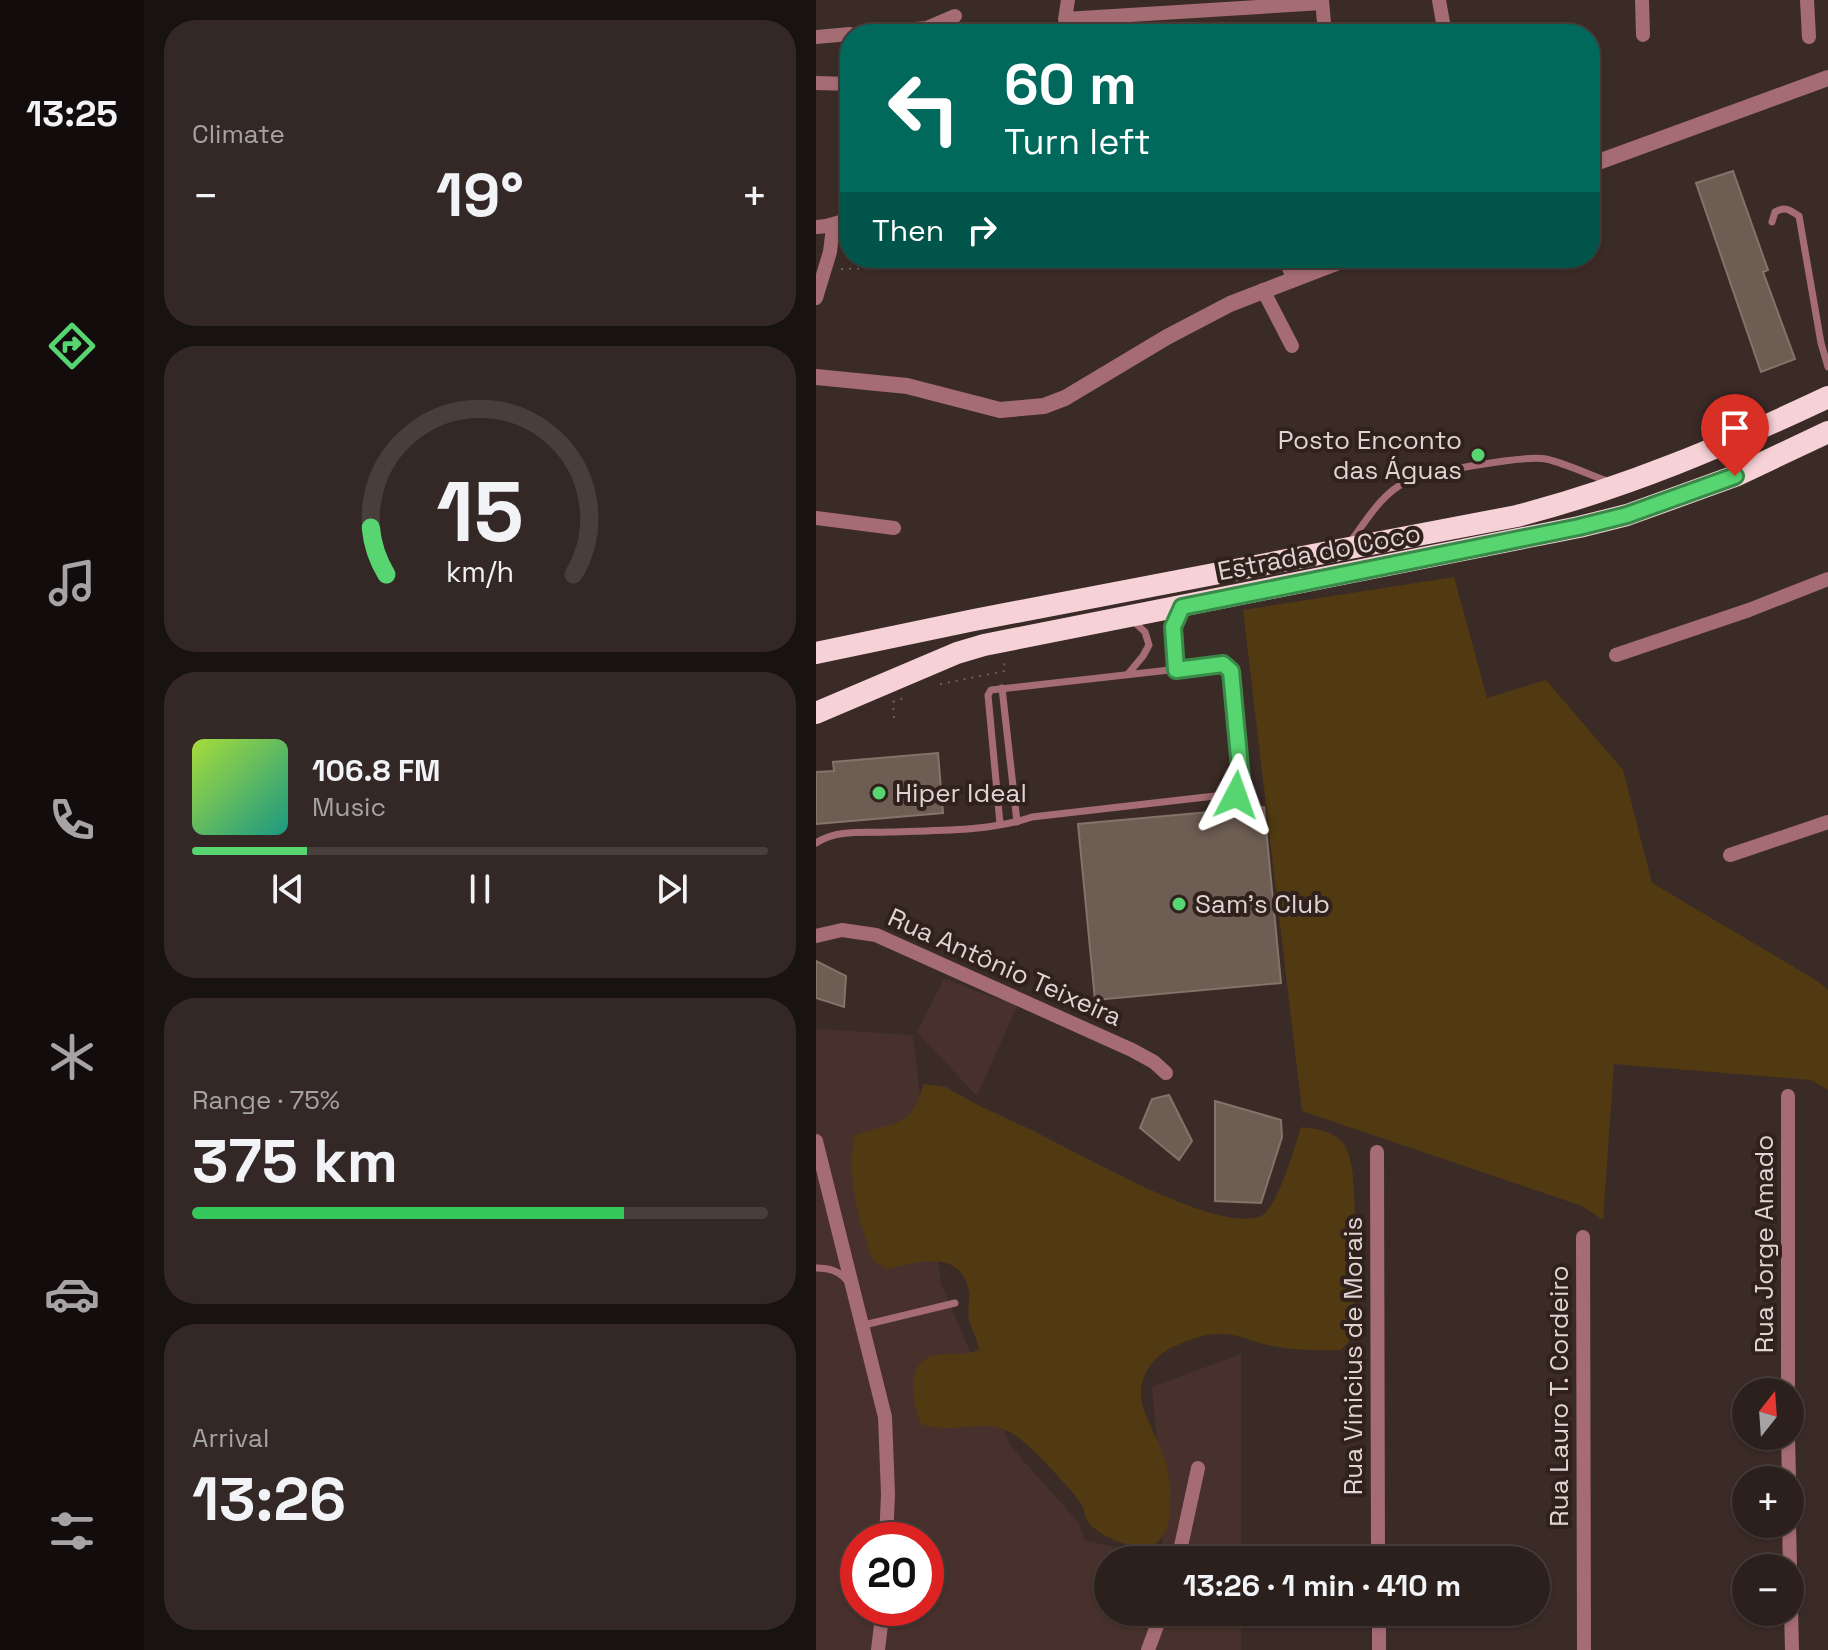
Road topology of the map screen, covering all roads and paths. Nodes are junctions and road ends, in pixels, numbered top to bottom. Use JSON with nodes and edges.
{"nodes":[{"id":1,"x":1068,"y":0,"type":"edge"},
{"id":2,"x":1439,"y":0,"type":"edge"},
{"id":3,"x":1642,"y":0,"type":"edge"},
{"id":4,"x":1807,"y":0,"type":"edge"},
{"id":5,"x":1322,"y":2,"type":"edge"},
{"id":6,"x":955,"y":16,"type":"dead end"},
{"id":7,"x":936,"y":24,"type":"edge"},
{"id":8,"x":1064,"y":24,"type":"edge"},
{"id":9,"x":1072,"y":24,"type":"edge"},
{"id":10,"x":1324,"y":24,"type":"edge"},
{"id":11,"x":1443,"y":24,"type":"edge"},
{"id":12,"x":840,"y":35,"type":"edge"},
{"id":13,"x":1643,"y":35,"type":"dead end"},
{"id":14,"x":816,"y":37,"type":"edge"},
{"id":15,"x":1809,"y":37,"type":"dead end"},
{"id":16,"x":1828,"y":78,"type":"edge"},
{"id":17,"x":816,"y":83,"type":"edge"},
{"id":18,"x":840,"y":84,"type":"edge"},
{"id":19,"x":1600,"y":161,"type":"edge"},
{"id":20,"x":840,"y":222,"type":"edge"},
{"id":21,"x":1772,"y":222,"type":"dead end"},
{"id":22,"x":816,"y":227,"type":"edge"},
{"id":23,"x":833,"y":227,"type":"junction"},
{"id":24,"x":885,"y":268,"type":"edge"},
{"id":25,"x":1289,"y":268,"type":"edge"},
{"id":26,"x":1321,"y":268,"type":"edge"},
{"id":27,"x":826,"y":269,"type":"junction"},
{"id":28,"x":1293,"y":278,"type":"junction"},
{"id":29,"x":1263,"y":290,"type":"junction"},
{"id":30,"x":816,"y":298,"type":"edge"},
{"id":31,"x":1292,"y":346,"type":"dead end"},
{"id":32,"x":1828,"y":367,"type":"edge"},
{"id":33,"x":816,"y":377,"type":"edge"},
{"id":34,"x":1828,"y":397,"type":"edge"},
{"id":35,"x":1828,"y":432,"type":"edge"},
{"id":36,"x":1620,"y":485,"type":"junction"},
{"id":37,"x":816,"y":518,"type":"edge"},
{"id":38,"x":894,"y":528,"type":"dead end"},
{"id":39,"x":1345,"y":549,"type":"junction"},
{"id":40,"x":1828,"y":579,"type":"edge"},
{"id":41,"x":1182,"y":607,"type":"junction"},
{"id":42,"x":1129,"y":617,"type":"junction"},
{"id":43,"x":816,"y":653,"type":"edge"},
{"id":44,"x":1616,"y":655,"type":"dead end"},
{"id":45,"x":1176,"y":670,"type":"junction"},
{"id":46,"x":1128,"y":674,"type":"junction"},
{"id":47,"x":1002,"y":688,"type":"junction"},
{"id":48,"x":906,"y":697,"type":"dead end"},
{"id":49,"x":816,"y":713,"type":"edge"},
{"id":50,"x":894,"y":718,"type":"dead end"},
{"id":51,"x":1006,"y":722,"type":"junction"},
{"id":52,"x":991,"y":724,"type":"junction"},
{"id":53,"x":1009,"y":753,"type":"junction"},
{"id":54,"x":994,"y":755,"type":"junction"},
{"id":55,"x":1013,"y":785,"type":"junction"},
{"id":56,"x":997,"y":786,"type":"junction"},
{"id":57,"x":1017,"y":822,"type":"junction"},
{"id":58,"x":1828,"y":822,"type":"edge"},
{"id":59,"x":1000,"y":824,"type":"junction"},
{"id":60,"x":816,"y":843,"type":"edge"},
{"id":61,"x":1730,"y":855,"type":"dead end"},
{"id":62,"x":816,"y":936,"type":"edge"},
{"id":63,"x":1166,"y":1073,"type":"dead end"},
{"id":64,"x":1788,"y":1096,"type":"dead end"},
{"id":65,"x":816,"y":1141,"type":"edge"},
{"id":66,"x":1377,"y":1152,"type":"dead end"},
{"id":67,"x":1583,"y":1237,"type":"dead end"},
{"id":68,"x":816,"y":1268,"type":"edge"},
{"id":69,"x":856,"y":1296,"type":"junction"},
{"id":70,"x":955,"y":1303,"type":"dead end"},
{"id":71,"x":864,"y":1325,"type":"junction"},
{"id":72,"x":1788,"y":1378,"type":"edge"},
{"id":73,"x":1198,"y":1468,"type":"dead end"},
{"id":74,"x":887,"y":1522,"type":"edge"},
{"id":75,"x":1789,"y":1538,"type":"edge"},
{"id":76,"x":1181,"y":1546,"type":"edge"},
{"id":77,"x":1378,"y":1546,"type":"edge"},
{"id":78,"x":881,"y":1626,"type":"edge"},
{"id":79,"x":1157,"y":1626,"type":"edge"},
{"id":80,"x":1379,"y":1626,"type":"edge"},
{"id":81,"x":878,"y":1650,"type":"edge"},
{"id":82,"x":1148,"y":1650,"type":"edge"},
{"id":83,"x":1379,"y":1650,"type":"edge"},
{"id":84,"x":1584,"y":1650,"type":"edge"},
{"id":85,"x":1792,"y":1650,"type":"edge"}],
"edges":[{"from":1,"to":8,"type":"street"},
{"from":2,"to":11,"type":"street"},
{"from":3,"to":13,"type":"street"},
{"from":4,"to":15,"type":"street"},
{"from":5,"to":9,"type":"street"},
{"from":5,"to":10,"type":"street"},
{"from":6,"to":7,"type":"street"},
{"from":12,"to":14,"type":"street"},
{"from":16,"to":19,"type":"street"},
{"from":17,"to":18,"type":"street"},
{"from":20,"to":23,"type":"street"},
{"from":21,"to":32,"type":"lane"},
{"from":22,"to":23,"type":"street"},
{"from":23,"to":27,"type":"street"},
{"from":24,"to":27,"type":"path"},
{"from":25,"to":28,"type":"street"},
{"from":26,"to":28,"type":"street"},
{"from":27,"to":30,"type":"street"},
{"from":28,"to":29,"type":"street"},
{"from":29,"to":31,"type":"street"},
{"from":29,"to":33,"type":"street"},
{"from":34,"to":36,"type":"highway","name":"Estrada do Coco"},
{"from":35,"to":41,"type":"highway","name":"Estrada do Coco"},
{"from":36,"to":39,"type":"highway","name":"Estrada do Coco"},
{"from":36,"to":39,"type":"lane"},
{"from":37,"to":38,"type":"street"},
{"from":39,"to":43,"type":"highway","name":"Estrada do Coco"},
{"from":40,"to":44,"type":"street"},
{"from":41,"to":42,"type":"highway","name":"Estrada do Coco"},
{"from":41,"to":45,"type":"lane"},
{"from":42,"to":46,"type":"lane"},
{"from":42,"to":49,"type":"highway","name":"Estrada do Coco"},
{"from":45,"to":46,"type":"lane"},
{"from":45,"to":57,"type":"lane"},
{"from":46,"to":47,"type":"lane"},
{"from":47,"to":51,"type":"lane"},
{"from":47,"to":52,"type":"lane"},
{"from":48,"to":50,"type":"path"},
{"from":51,"to":52,"type":"lane"},
{"from":51,"to":53,"type":"lane"},
{"from":52,"to":54,"type":"lane"},
{"from":53,"to":54,"type":"lane"},
{"from":53,"to":55,"type":"lane"},
{"from":54,"to":56,"type":"lane"},
{"from":55,"to":56,"type":"lane"},
{"from":55,"to":57,"type":"lane"},
{"from":56,"to":59,"type":"lane"},
{"from":57,"to":59,"type":"lane"},
{"from":58,"to":61,"type":"street"},
{"from":59,"to":60,"type":"lane"},
{"from":62,"to":63,"type":"street","name":"Rua Antônio Teixeira"},
{"from":64,"to":72,"type":"street","name":"Rua Jorge Amado"},
{"from":65,"to":69,"type":"street"},
{"from":66,"to":77,"type":"street","name":"Rua Vinicius de Morais"},
{"from":67,"to":84,"type":"street","name":"Rua Lauro T. Cordeiro"},
{"from":68,"to":69,"type":"lane"},
{"from":69,"to":71,"type":"street"},
{"from":70,"to":71,"type":"lane"},
{"from":71,"to":74,"type":"street"},
{"from":73,"to":76,"type":"street"},
{"from":75,"to":85,"type":"street"},
{"from":78,"to":81,"type":"street"},
{"from":79,"to":82,"type":"street"},
{"from":80,"to":83,"type":"street"}]}
